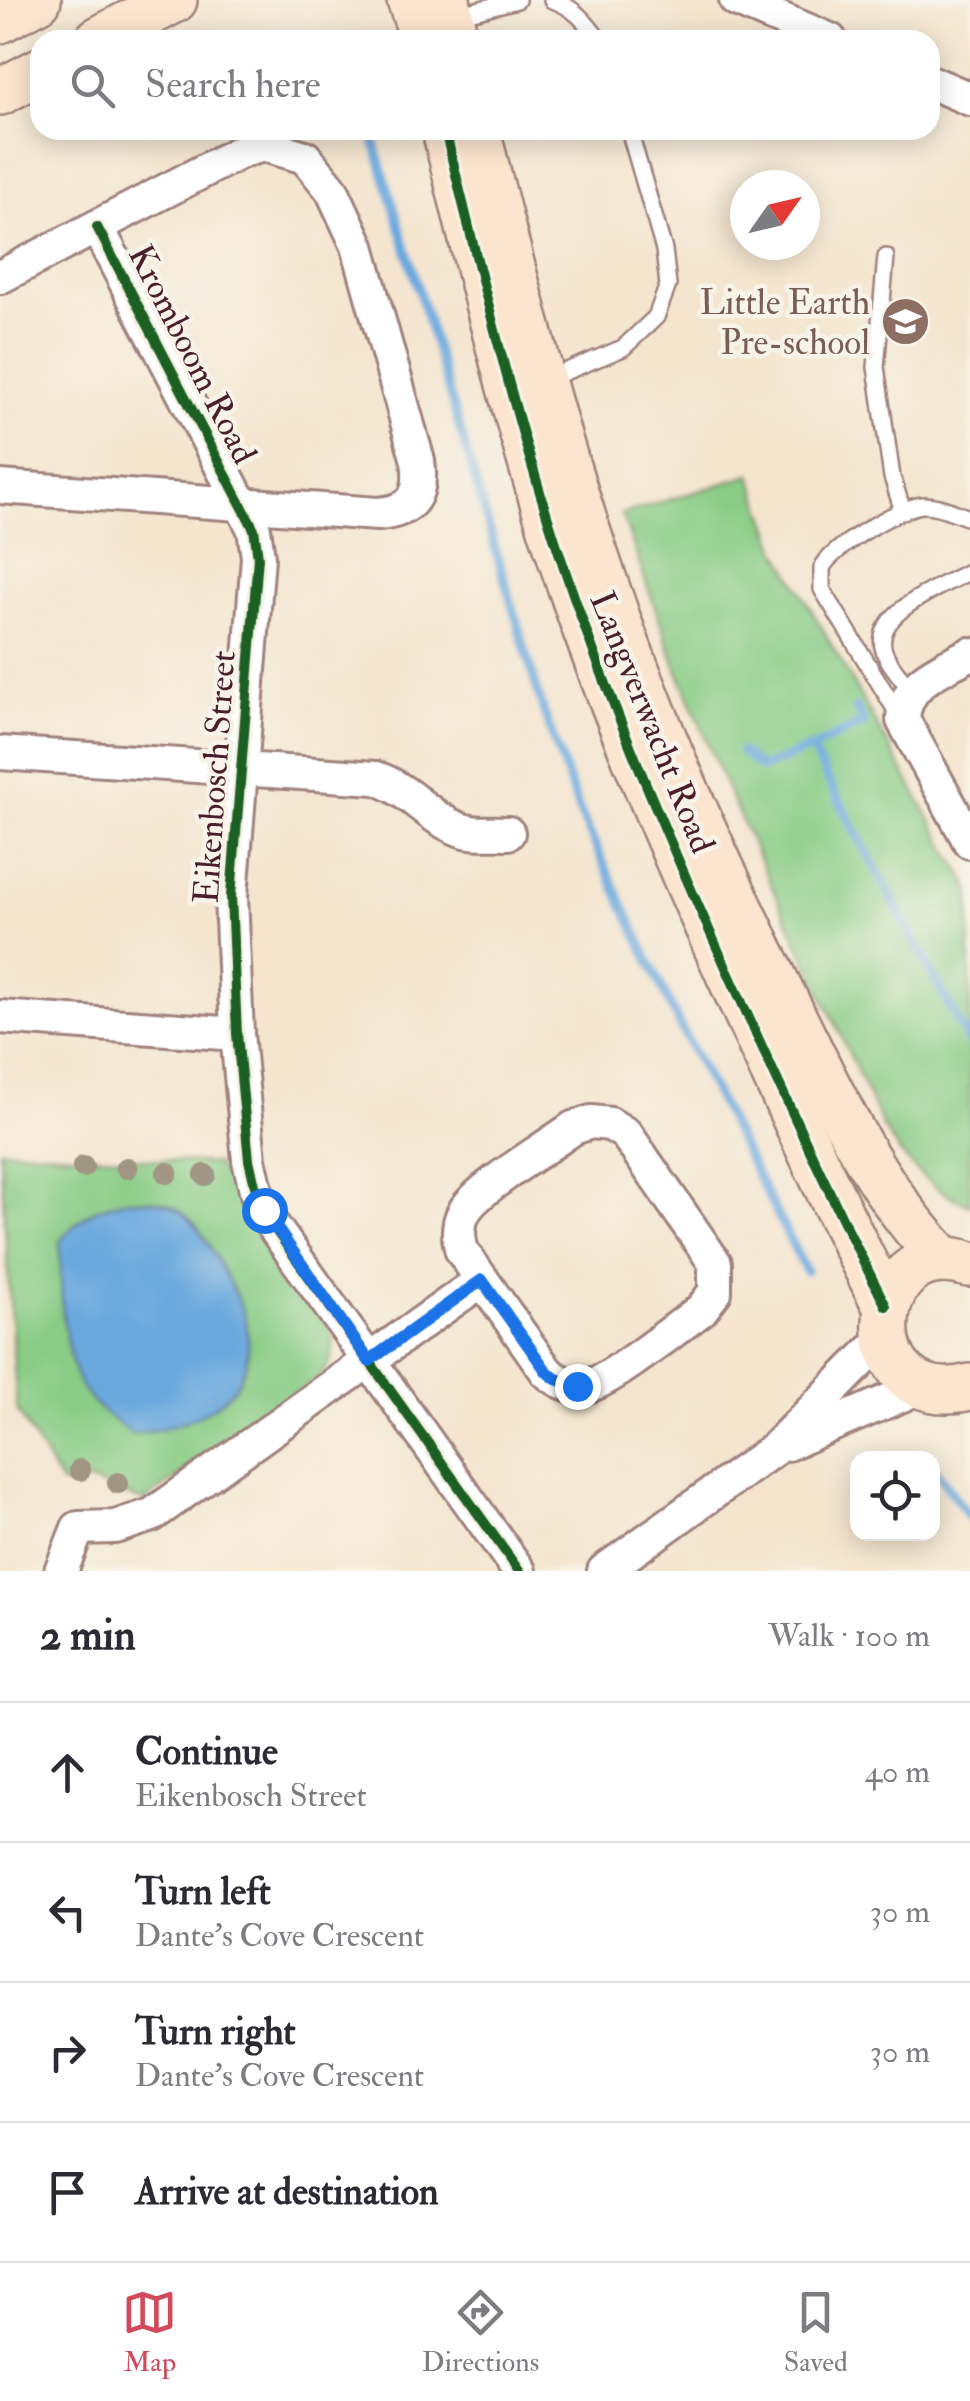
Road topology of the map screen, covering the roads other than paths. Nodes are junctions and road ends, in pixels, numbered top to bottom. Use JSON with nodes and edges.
{"nodes":[{"id":1,"x":38,"y":0,"type":"edge"},
{"id":2,"x":174,"y":0,"type":"edge"},
{"id":3,"x":517,"y":0,"type":"edge"},
{"id":4,"x":552,"y":0,"type":"edge"},
{"id":5,"x":736,"y":0,"type":"edge"},
{"id":6,"x":437,"y":19,"type":"edge"},
{"id":7,"x":0,"y":20,"type":"edge"},
{"id":8,"x":117,"y":30,"type":"edge"},
{"id":9,"x":592,"y":30,"type":"edge"},
{"id":10,"x":806,"y":30,"type":"edge"},
{"id":11,"x":30,"y":76,"type":"edge"},
{"id":12,"x":940,"y":86,"type":"edge"},
{"id":13,"x":0,"y":92,"type":"edge"},
{"id":14,"x":970,"y":99,"type":"edge"},
{"id":15,"x":447,"y":140,"type":"edge"},
{"id":16,"x":480,"y":140,"type":"edge"},
{"id":17,"x":632,"y":140,"type":"edge"},
{"id":18,"x":97,"y":227,"type":"junction"},
{"id":19,"x":886,"y":257,"type":"dead end"},
{"id":20,"x":0,"y":277,"type":"edge"},
{"id":21,"x":542,"y":382,"type":"junction"},
{"id":22,"x":0,"y":488,"type":"edge"},
{"id":23,"x":243,"y":505,"type":"junction"},
{"id":24,"x":903,"y":511,"type":"junction"},
{"id":25,"x":970,"y":518,"type":"edge"},
{"id":26,"x":970,"y":571,"type":"edge"},
{"id":27,"x":970,"y":654,"type":"edge"},
{"id":28,"x":907,"y":706,"type":"junction"},
{"id":29,"x":0,"y":753,"type":"edge"},
{"id":30,"x":240,"y":770,"type":"junction"},
{"id":31,"x":508,"y":832,"type":"dead end"},
{"id":32,"x":970,"y":842,"type":"edge"},
{"id":33,"x":0,"y":1017,"type":"edge"},
{"id":34,"x":237,"y":1034,"type":"junction"},
{"id":35,"x":957,"y":1262,"type":"edge"},
{"id":36,"x":482,"y":1280,"type":"junction"},
{"id":37,"x":886,"y":1321,"type":"junction"},
{"id":38,"x":369,"y":1361,"type":"junction"},
{"id":39,"x":954,"y":1392,"type":"edge"},
{"id":40,"x":773,"y":1450,"type":"junction"},
{"id":41,"x":60,"y":1571,"type":"edge"},
{"id":42,"x":519,"y":1571,"type":"edge"},
{"id":43,"x":604,"y":1571,"type":"edge"}],
"edges":[{"from":1,"to":7,"type":"street"},
{"from":2,"to":8,"type":"street"},
{"from":3,"to":6,"type":"lane"},
{"from":4,"to":9,"type":"lane"},
{"from":5,"to":10,"type":"street"},
{"from":11,"to":13,"type":"street"},
{"from":12,"to":14,"type":"street"},
{"from":15,"to":37,"type":"street","name":"Langverwacht Road"},
{"from":16,"to":21,"type":"street","name":"Langverwacht Road"},
{"from":17,"to":21,"type":"lane"},
{"from":18,"to":20,"type":"street"},
{"from":18,"to":23,"type":"street","name":"Kromboom Road"},
{"from":18,"to":23,"type":"street"},
{"from":19,"to":24,"type":"lane"},
{"from":21,"to":35,"type":"street","name":"Langverwacht Road"},
{"from":22,"to":23,"type":"street"},
{"from":23,"to":30,"type":"street","name":"Eikenbosch Street"},
{"from":24,"to":25,"type":"lane"},
{"from":24,"to":28,"type":"lane"},
{"from":26,"to":28,"type":"lane"},
{"from":27,"to":28,"type":"street"},
{"from":28,"to":32,"type":"street"},
{"from":29,"to":30,"type":"street"},
{"from":30,"to":31,"type":"street"},
{"from":30,"to":34,"type":"street","name":"Eikenbosch Street"},
{"from":33,"to":34,"type":"street"},
{"from":34,"to":38,"type":"street","name":"Eikenbosch Street"},
{"from":35,"to":37,"type":"street"},
{"from":36,"to":36,"type":"street"},
{"from":36,"to":38,"type":"street"},
{"from":37,"to":39,"type":"street","name":"Langverwacht Road"},
{"from":37,"to":40,"type":"street"},
{"from":38,"to":41,"type":"street"},
{"from":38,"to":42,"type":"street","name":"Eikenbosch Street"},
{"from":39,"to":40,"type":"street"},
{"from":40,"to":43,"type":"street"}]}
